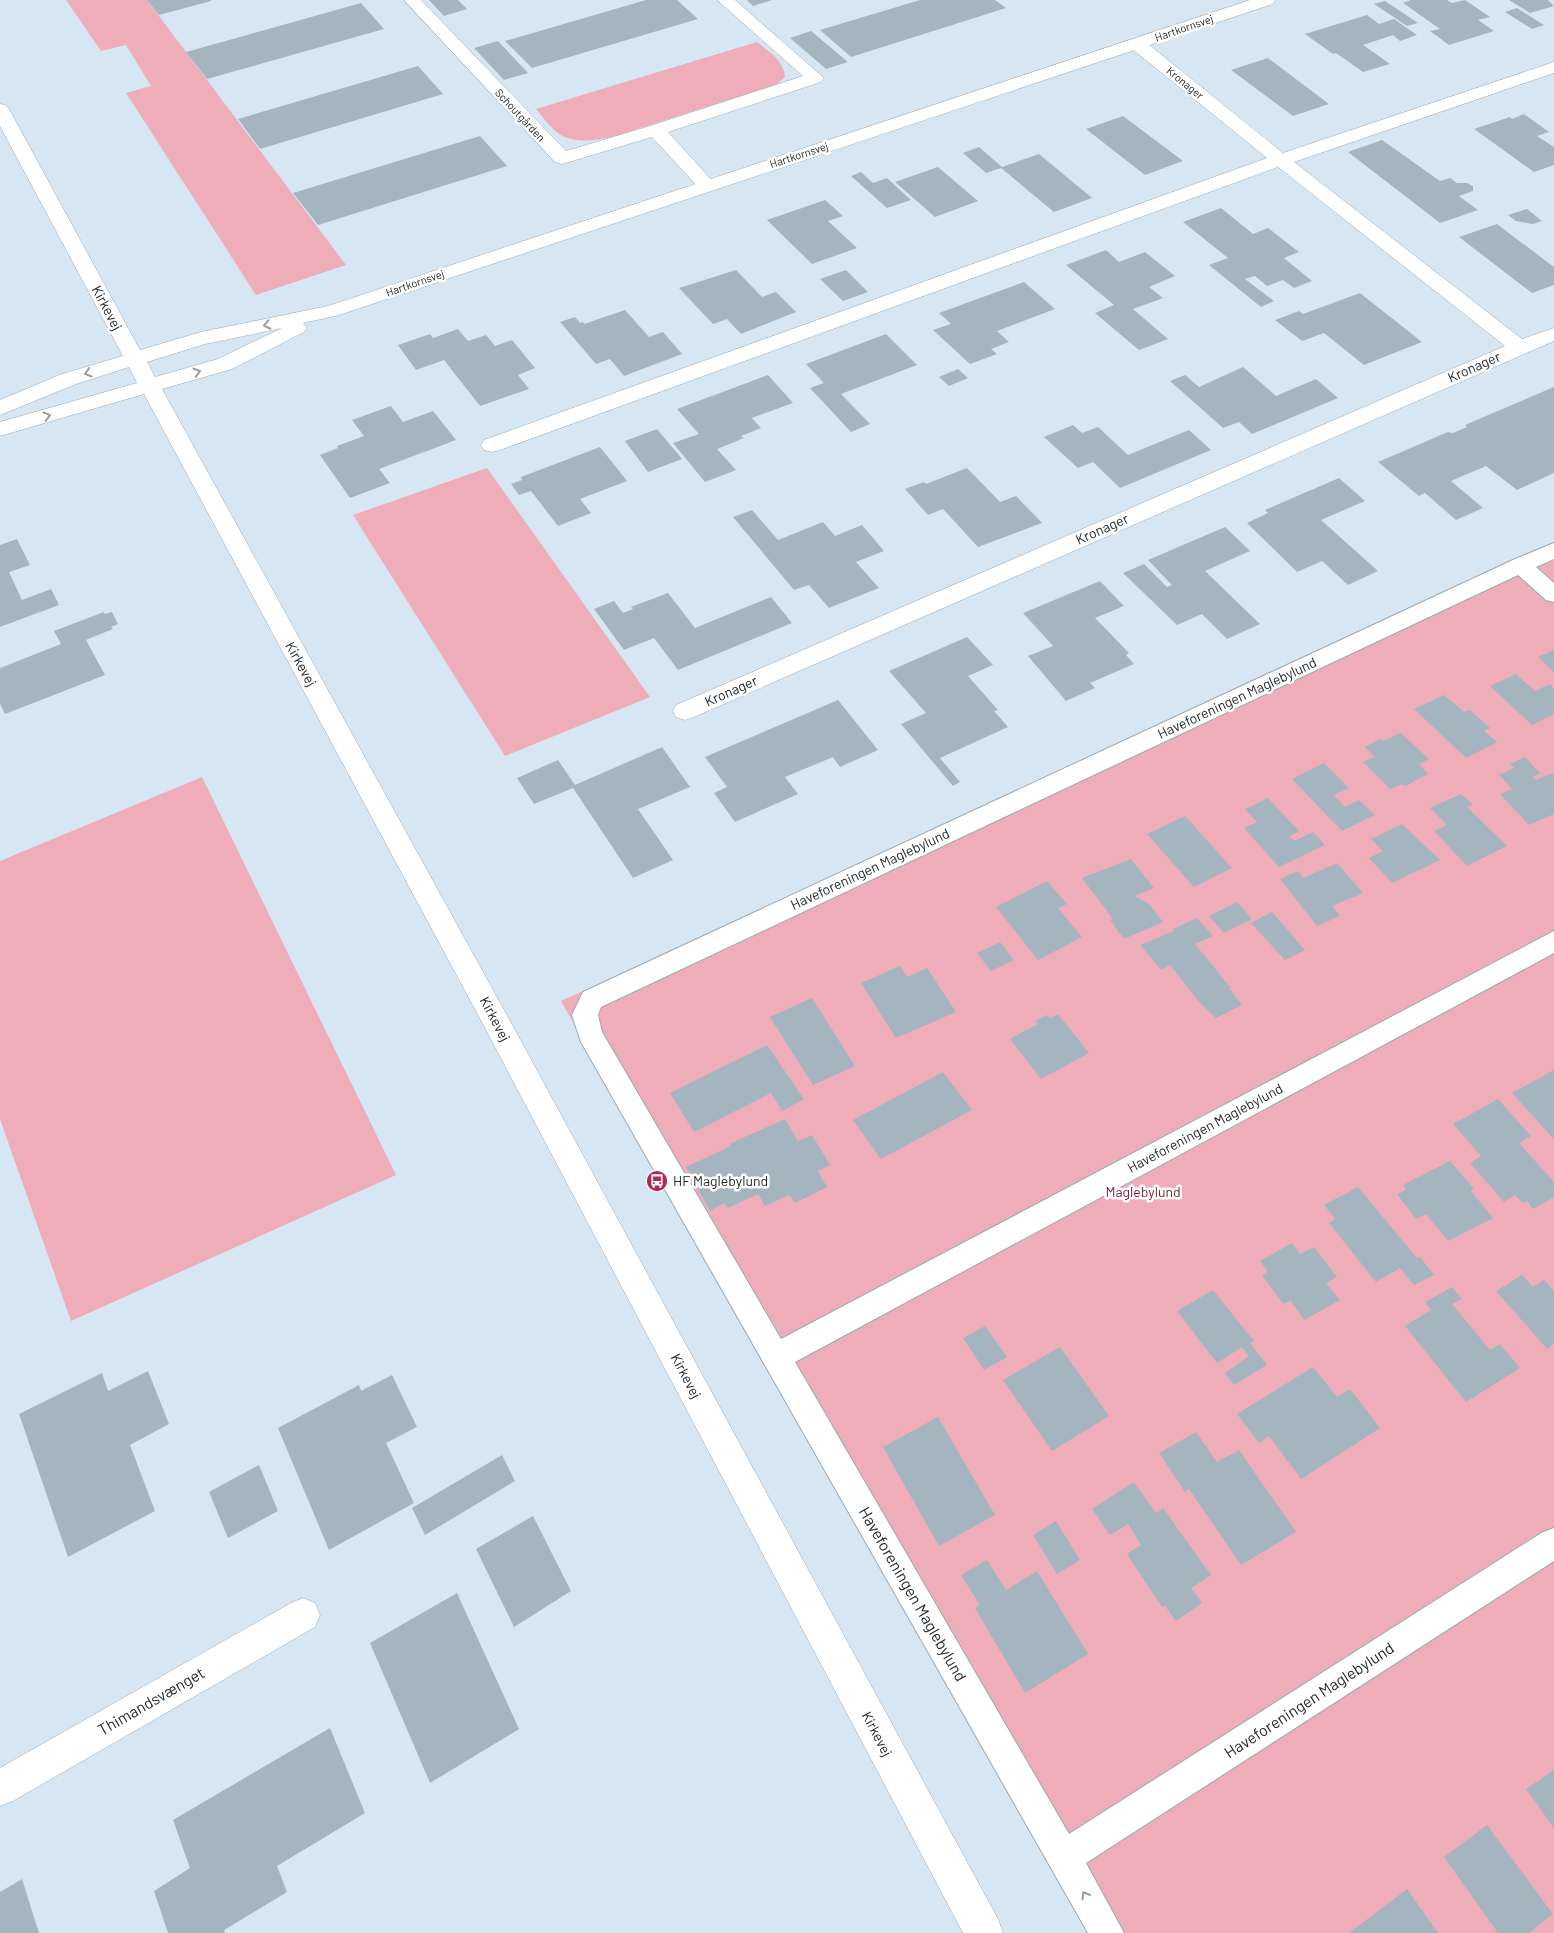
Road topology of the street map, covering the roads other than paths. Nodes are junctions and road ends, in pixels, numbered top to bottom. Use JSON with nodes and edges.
{"nodes":[{"id":1,"x":412,"y":0,"type":"edge"},
{"id":2,"x":725,"y":0,"type":"edge"},
{"id":3,"x":1267,"y":0,"type":"edge"},
{"id":4,"x":1137,"y":44,"type":"junction"},
{"id":5,"x":1554,"y":67,"type":"edge"},
{"id":6,"x":0,"y":109,"type":"edge"},
{"id":7,"x":656,"y":130,"type":"junction"},
{"id":8,"x":1280,"y":160,"type":"junction"},
{"id":9,"x":707,"y":185,"type":"junction"},
{"id":10,"x":332,"y":311,"type":"junction"},
{"id":11,"x":1554,"y":334,"type":"edge"},
{"id":12,"x":1520,"y":347,"type":"junction"},
{"id":13,"x":135,"y":359,"type":"junction"},
{"id":14,"x":150,"y":386,"type":"junction"},
{"id":15,"x":0,"y":408,"type":"edge"},
{"id":16,"x":0,"y":429,"type":"edge"},
{"id":17,"x":492,"y":445,"type":"dead end"},
{"id":18,"x":1554,"y":550,"type":"edge"},
{"id":19,"x":1520,"y":565,"type":"junction"},
{"id":20,"x":1554,"y":595,"type":"edge"},
{"id":21,"x":685,"y":711,"type":"dead end"},
{"id":22,"x":1554,"y":940,"type":"edge"},
{"id":23,"x":776,"y":1357,"type":"junction"},
{"id":24,"x":1554,"y":1543,"type":"edge"},
{"id":25,"x":303,"y":1615,"type":"dead end"},
{"id":26,"x":0,"y":1788,"type":"edge"},
{"id":27,"x":1064,"y":1857,"type":"junction"},
{"id":28,"x":984,"y":1933,"type":"edge"},
{"id":29,"x":1107,"y":1933,"type":"edge"}],
"edges":[{"from":1,"to":7,"type":"street","name":"Schoutgården"},
{"from":2,"to":7,"type":"street","name":"Schoutgården"},
{"from":3,"to":4,"type":"street","name":"Hartkornsvej"},
{"from":4,"to":8,"type":"street","name":"Kronager"},
{"from":4,"to":9,"type":"street","name":"Hartkornsvej"},
{"from":5,"to":8,"type":"street"},
{"from":6,"to":13,"type":"street","name":"Kirkevej"},
{"from":7,"to":9,"type":"street"},
{"from":8,"to":12,"type":"street","name":"Kronager"},
{"from":8,"to":17,"type":"street"},
{"from":9,"to":10,"type":"street","name":"Hartkornsvej"},
{"from":10,"to":13,"type":"street","name":"Hartkornsvej","one_way":true},
{"from":14,"to":10,"type":"street","name":"Hartkornsvej","one_way":true},
{"from":11,"to":12,"type":"street","name":"Kronager"},
{"from":12,"to":21,"type":"street","name":"Kronager"},
{"from":13,"to":14,"type":"street","name":"Kirkevej"},
{"from":13,"to":15,"type":"street","name":"Hartkornsvej","one_way":true},
{"from":16,"to":14,"type":"street","name":"Hartkornsvej","one_way":true},
{"from":14,"to":28,"type":"street","name":"Kirkevej"},
{"from":18,"to":19,"type":"lane","name":"Haveforeningen Maglebylund"},
{"from":19,"to":20,"type":"lane"},
{"from":19,"to":23,"type":"lane","name":"Haveforeningen Maglebylund"},
{"from":22,"to":23,"type":"lane","name":"Haveforeningen Maglebylund"},
{"from":23,"to":27,"type":"lane","name":"Haveforeningen Maglebylund"},
{"from":24,"to":27,"type":"lane","name":"Haveforeningen Maglebylund"},
{"from":25,"to":26,"type":"street","name":"Thimandsvænget"},
{"from":29,"to":27,"type":"lane","name":"Haveforeningen Maglebylund","one_way":true}]}
